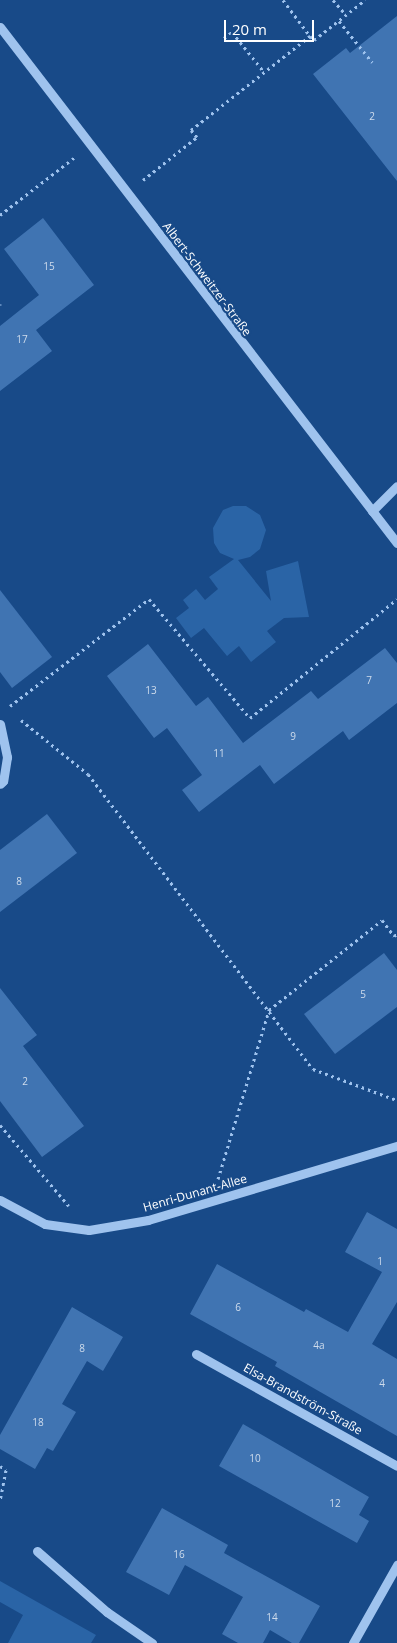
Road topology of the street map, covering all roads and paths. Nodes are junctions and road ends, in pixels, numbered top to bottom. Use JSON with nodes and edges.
{"nodes":[{"id":1,"x":283,"y":0,"type":"edge"},
{"id":2,"x":333,"y":0,"type":"edge"},
{"id":3,"x":365,"y":0,"type":"edge"},
{"id":4,"x":346,"y":15,"type":"junction"},
{"id":5,"x":339,"y":21,"type":"junction"},
{"id":6,"x":0,"y":28,"type":"edge"},
{"id":7,"x":310,"y":36,"type":"junction"},
{"id":8,"x":224,"y":38,"type":"dead end"},
{"id":9,"x":372,"y":62,"type":"dead end"},
{"id":10,"x":264,"y":72,"type":"junction"},
{"id":11,"x":90,"y":145,"type":"junction"},
{"id":12,"x":127,"y":193,"type":"junction"},
{"id":13,"x":0,"y":215,"type":"edge"},
{"id":14,"x":397,"y":486,"type":"edge"},
{"id":15,"x":372,"y":512,"type":"junction"},
{"id":16,"x":397,"y":543,"type":"edge"},
{"id":17,"x":397,"y":599,"type":"edge"},
{"id":18,"x":0,"y":724,"type":"edge"},
{"id":19,"x":0,"y":784,"type":"edge"},
{"id":20,"x":397,"y":934,"type":"edge"},
{"id":21,"x":269,"y":1010,"type":"junction"},
{"id":22,"x":397,"y":1100,"type":"edge"},
{"id":23,"x":0,"y":1125,"type":"edge"},
{"id":24,"x":397,"y":1146,"type":"edge"},
{"id":25,"x":0,"y":1200,"type":"edge"},
{"id":26,"x":210,"y":1202,"type":"junction"},
{"id":27,"x":89,"y":1230,"type":"junction"},
{"id":28,"x":196,"y":1354,"type":"dead end"},
{"id":29,"x":0,"y":1466,"type":"edge"},
{"id":30,"x":397,"y":1466,"type":"edge"},
{"id":31,"x":0,"y":1500,"type":"edge"},
{"id":32,"x":37,"y":1551,"type":"dead end"},
{"id":33,"x":397,"y":1565,"type":"edge"},
{"id":34,"x":146,"y":1641,"type":"edge"},
{"id":35,"x":353,"y":1643,"type":"edge"}],
"edges":[{"from":1,"to":7,"type":"path"},
{"from":2,"to":4,"type":"path"},
{"from":3,"to":4,"type":"path"},
{"from":4,"to":5,"type":"path"},
{"from":5,"to":7,"type":"path"},
{"from":5,"to":9,"type":"path"},
{"from":6,"to":11,"type":"street","name":"Albert-Schweitzer-Straße"},
{"from":7,"to":10,"type":"path"},
{"from":8,"to":10,"type":"path"},
{"from":10,"to":12,"type":"path"},
{"from":11,"to":12,"type":"street","name":"Albert-Schweitzer-Straße"},
{"from":11,"to":13,"type":"path"},
{"from":12,"to":15,"type":"street","name":"Albert-Schweitzer-Straße"},
{"from":14,"to":15,"type":"street"},
{"from":15,"to":16,"type":"street","name":"Albert-Schweitzer-Straße"},
{"from":17,"to":21,"type":"path"},
{"from":18,"to":19,"type":"street"},
{"from":20,"to":21,"type":"path"},
{"from":21,"to":22,"type":"path"},
{"from":21,"to":26,"type":"path"},
{"from":23,"to":27,"type":"path"},
{"from":24,"to":26,"type":"street","name":"Henri-Dunant-Allee"},
{"from":25,"to":27,"type":"street","name":"Henri-Dunant-Allee"},
{"from":26,"to":27,"type":"street","name":"Henri-Dunant-Allee"},
{"from":28,"to":30,"type":"street","name":"Elsa-Brandström-Straße"},
{"from":29,"to":31,"type":"path"},
{"from":32,"to":34,"type":"street"},
{"from":33,"to":35,"type":"street"}]}
